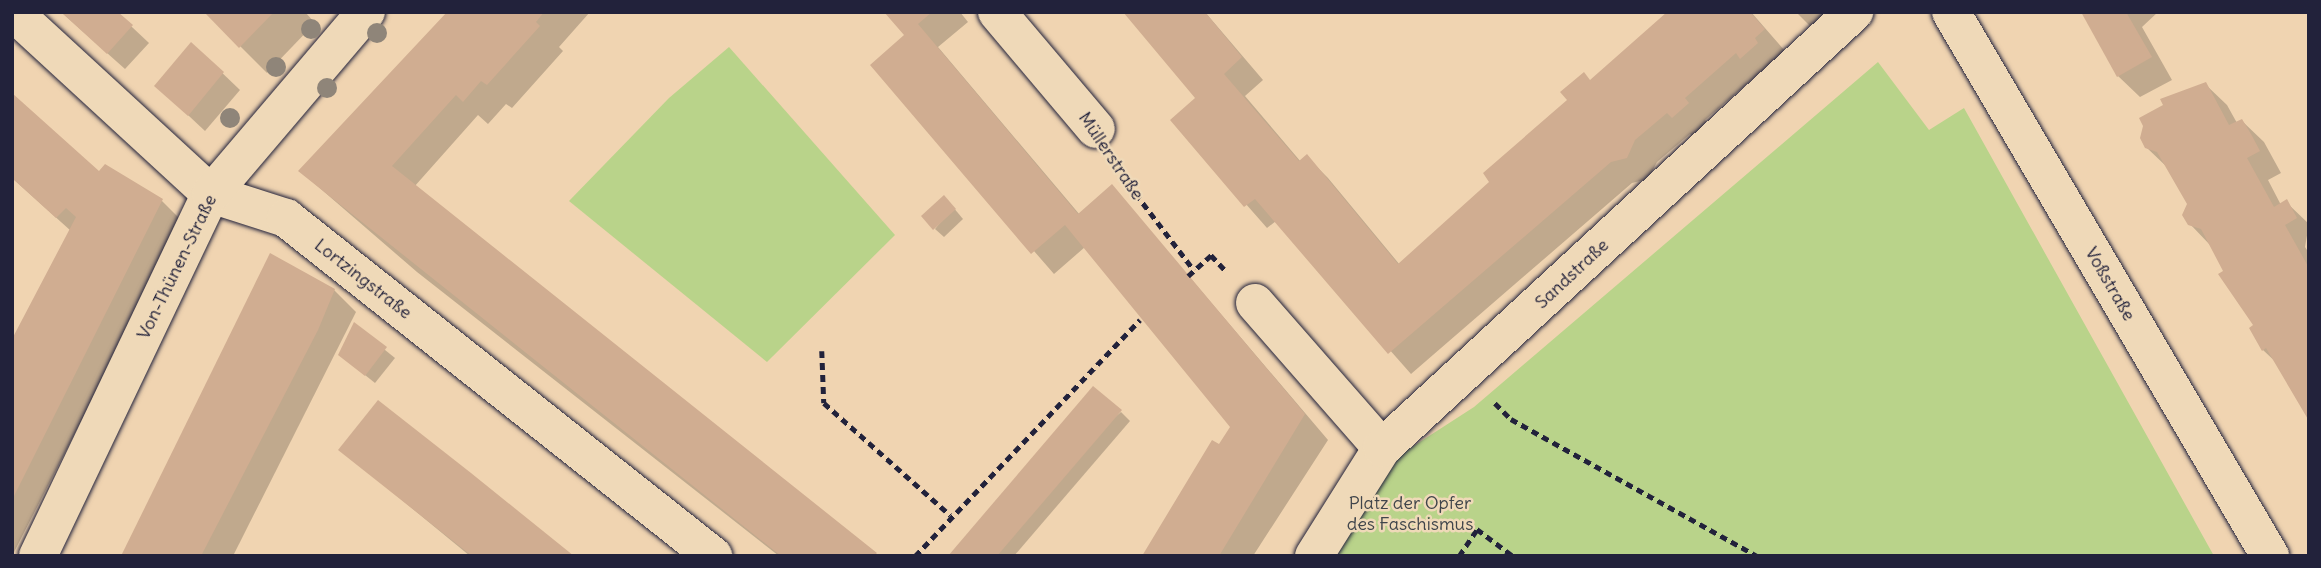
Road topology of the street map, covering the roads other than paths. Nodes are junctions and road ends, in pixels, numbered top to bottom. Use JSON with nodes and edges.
{"nodes":[{"id":1,"x":13,"y":12,"type":"edge"},
{"id":2,"x":366,"y":12,"type":"edge"},
{"id":3,"x":997,"y":12,"type":"edge"},
{"id":4,"x":1854,"y":12,"type":"edge"},
{"id":5,"x":1951,"y":12,"type":"edge"},
{"id":6,"x":1096,"y":129,"type":"road end"},
{"id":7,"x":211,"y":194,"type":"junction"},
{"id":8,"x":1255,"y":303,"type":"dead end"},
{"id":9,"x":1382,"y":448,"type":"junction"},
{"id":10,"x":38,"y":556,"type":"edge"},
{"id":11,"x":713,"y":556,"type":"edge"},
{"id":12,"x":1314,"y":556,"type":"edge"},
{"id":13,"x":2270,"y":556,"type":"edge"}],
"edges":[{"from":1,"to":7,"type":"street","name":"Lortzingstraße"},
{"from":2,"to":7,"type":"street","name":"Von-Thünen-Straße"},
{"from":3,"to":6,"type":"street","name":"Müllerstraße"},
{"from":4,"to":9,"type":"street","name":"Sandstraße"},
{"from":5,"to":13,"type":"street","name":"Voßstraße"},
{"from":7,"to":10,"type":"street","name":"Von-Thünen-Straße"},
{"from":7,"to":11,"type":"street","name":"Lortzingstraße"},
{"from":8,"to":9,"type":"street"},
{"from":9,"to":12,"type":"street","name":"Sandstraße"}]}
